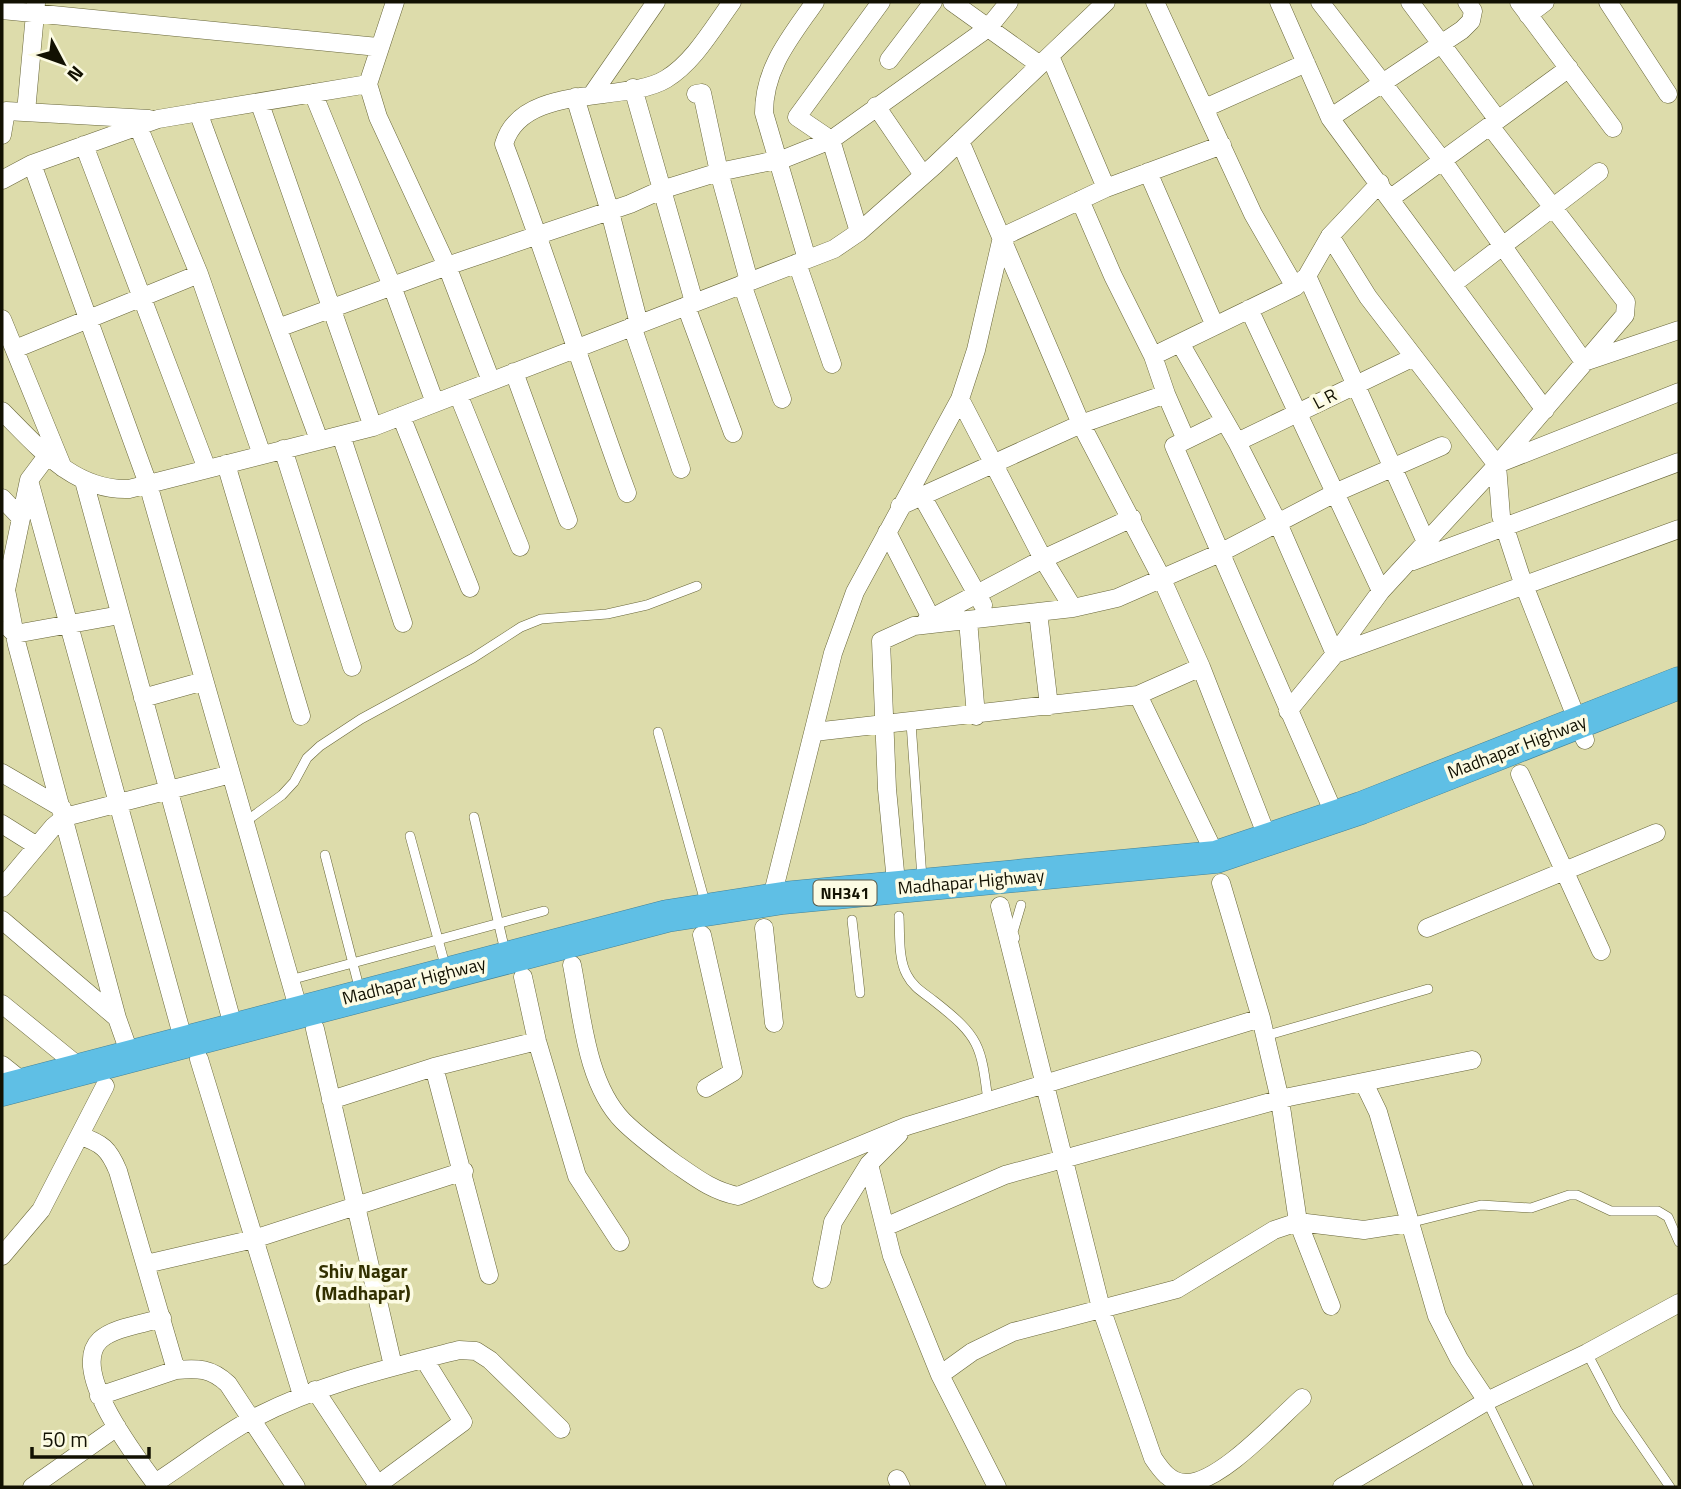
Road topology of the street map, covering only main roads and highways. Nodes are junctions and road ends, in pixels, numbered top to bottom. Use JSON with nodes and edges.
{"nodes":[{"id":1,"x":1679,"y":683,"type":"edge"},
{"id":2,"x":1679,"y":703,"type":"edge"},
{"id":3,"x":1582,"y":732,"type":"junction"},
{"id":4,"x":9,"y":1083,"type":"edge"},
{"id":5,"x":2,"y":1104,"type":"edge"}],
"edges":[{"from":1,"to":3,"type":"highway","name":"Madhapar Highway","number":"NH341"},
{"from":2,"to":3,"type":"highway","name":"Madhapar Highway","number":"NH341"},
{"from":3,"to":4,"type":"highway","name":"Madhapar Highway","number":"NH341"},
{"from":3,"to":5,"type":"highway","name":"Madhapar Highway","number":"NH341"}]}
